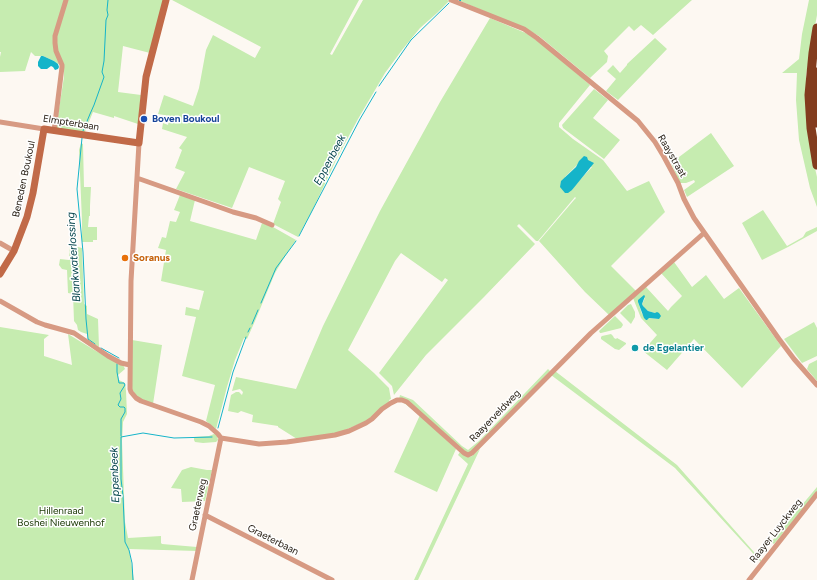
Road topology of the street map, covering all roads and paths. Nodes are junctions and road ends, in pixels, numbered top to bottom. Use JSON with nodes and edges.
{"nodes":[{"id":1,"x":66,"y":0,"type":"edge"},
{"id":2,"x":166,"y":0,"type":"edge"},
{"id":3,"x":451,"y":0,"type":"edge"},
{"id":4,"x":817,"y":28,"type":"edge"},
{"id":5,"x":817,"y":72,"type":"edge"},
{"id":6,"x":0,"y":122,"type":"edge"},
{"id":7,"x":817,"y":124,"type":"edge"},
{"id":8,"x":44,"y":129,"type":"junction"},
{"id":9,"x":54,"y":130,"type":"junction"},
{"id":10,"x":139,"y":143,"type":"junction"},
{"id":11,"x":817,"y":165,"type":"edge"},
{"id":12,"x":137,"y":178,"type":"junction"},
{"id":13,"x":272,"y":225,"type":"dead end"},
{"id":14,"x":704,"y":233,"type":"junction"},
{"id":15,"x":0,"y":243,"type":"edge"},
{"id":16,"x":14,"y":251,"type":"junction"},
{"id":17,"x":0,"y":274,"type":"edge"},
{"id":18,"x":0,"y":301,"type":"edge"},
{"id":19,"x":130,"y":365,"type":"junction"},
{"id":20,"x":817,"y":384,"type":"edge"},
{"id":21,"x":219,"y":436,"type":"junction"},
{"id":22,"x":817,"y":494,"type":"edge"},
{"id":23,"x":205,"y":515,"type":"junction"},
{"id":24,"x":192,"y":580,"type":"edge"},
{"id":25,"x":332,"y":580,"type":"edge"},
{"id":26,"x":749,"y":580,"type":"edge"}],
"edges":[{"from":1,"to":9,"type":"street"},
{"from":2,"to":10,"type":"street"},
{"from":3,"to":14,"type":"street","name":"Raaystraat"},
{"from":4,"to":11,"type":"highway"},
{"from":5,"to":7,"type":"highway"},
{"from":6,"to":8,"type":"street","name":"Elmpterbaan"},
{"from":8,"to":9,"type":"street","name":"Elmpterbaan"},
{"from":8,"to":16,"type":"street","name":"Beneden Boukoul"},
{"from":9,"to":10,"type":"street","name":"Elmpterbaan"},
{"from":10,"to":12,"type":"street"},
{"from":12,"to":13,"type":"street"},
{"from":12,"to":19,"type":"street"},
{"from":14,"to":20,"type":"street","name":"Raaystraat"},
{"from":14,"to":21,"type":"street","name":"Raayerveldweg"},
{"from":15,"to":16,"type":"street"},
{"from":16,"to":17,"type":"street","name":"Beneden Boukoul"},
{"from":18,"to":19,"type":"street"},
{"from":19,"to":21,"type":"street"},
{"from":21,"to":23,"type":"street","name":"Graeterweg"},
{"from":22,"to":26,"type":"street","name":"Raayer Luyckweg"},
{"from":23,"to":24,"type":"street","name":"Graeterweg"},
{"from":23,"to":25,"type":"street","name":"Graeterbaan"}]}
